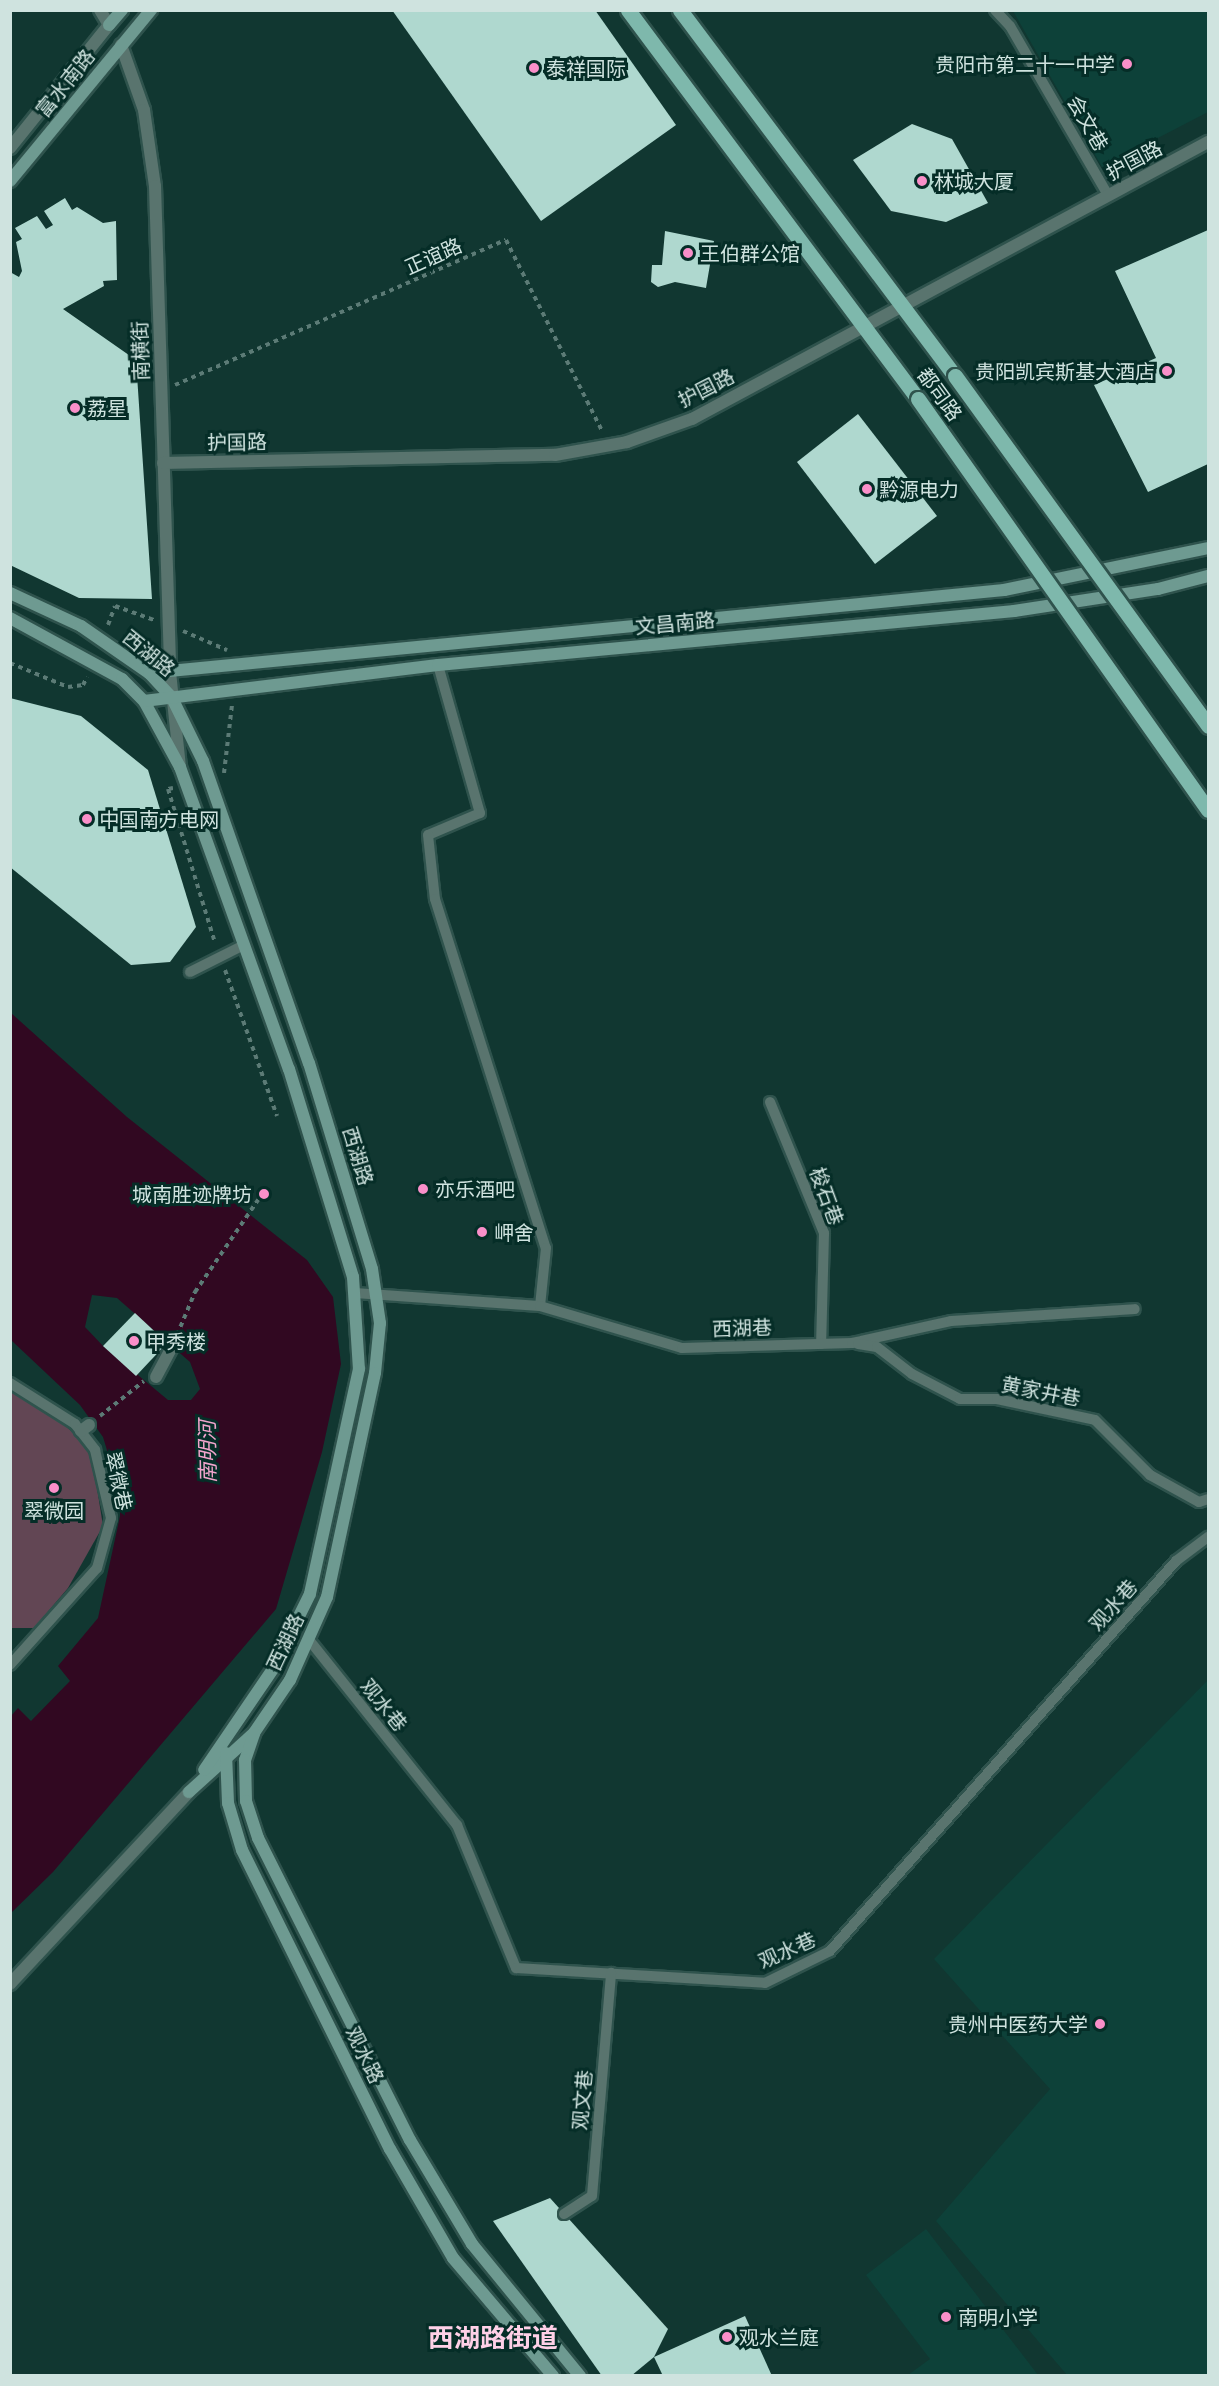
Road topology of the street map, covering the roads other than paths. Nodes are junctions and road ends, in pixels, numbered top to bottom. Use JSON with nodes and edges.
{"nodes":[{"id":1,"x":100,"y":10,"type":"edge"},
{"id":2,"x":122,"y":10,"type":"edge"},
{"id":3,"x":151,"y":10,"type":"edge"},
{"id":4,"x":628,"y":10,"type":"edge"},
{"id":5,"x":995,"y":10,"type":"edge"},
{"id":6,"x":682,"y":14,"type":"edge"},
{"id":7,"x":109,"y":25,"type":"junction"},
{"id":8,"x":121,"y":45,"type":"junction"},
{"id":9,"x":1209,"y":142,"type":"edge"},
{"id":10,"x":10,"y":148,"type":"edge"},
{"id":11,"x":10,"y":181,"type":"edge"},
{"id":12,"x":1108,"y":195,"type":"junction"},
{"id":13,"x":902,"y":306,"type":"junction"},
{"id":14,"x":864,"y":327,"type":"junction"},
{"id":15,"x":163,"y":463,"type":"junction"},
{"id":16,"x":1209,"y":548,"type":"edge"},
{"id":17,"x":1209,"y":576,"type":"edge"},
{"id":18,"x":10,"y":593,"type":"edge"},
{"id":19,"x":10,"y":618,"type":"edge"},
{"id":20,"x":438,"y":665,"type":"junction"},
{"id":21,"x":170,"y":672,"type":"junction"},
{"id":22,"x":149,"y":673,"type":"junction"},
{"id":23,"x":172,"y":698,"type":"junction"},
{"id":24,"x":144,"y":701,"type":"junction"},
{"id":25,"x":1209,"y":726,"type":"edge"},
{"id":26,"x":180,"y":768,"type":"junction"},
{"id":27,"x":1209,"y":810,"type":"edge"},
{"id":28,"x":244,"y":945,"type":"junction"},
{"id":29,"x":190,"y":972,"type":"dead end"},
{"id":30,"x":770,"y":1102,"type":"dead end"},
{"id":31,"x":355,"y":1293,"type":"junction"},
{"id":32,"x":376,"y":1298,"type":"junction"},
{"id":33,"x":540,"y":1306,"type":"junction"},
{"id":34,"x":1135,"y":1309,"type":"dead end"},
{"id":35,"x":852,"y":1343,"type":"junction"},
{"id":36,"x":821,"y":1344,"type":"junction"},
{"id":37,"x":172,"y":1347,"type":"road end"},
{"id":38,"x":156,"y":1377,"type":"road end"},
{"id":39,"x":10,"y":1383,"type":"edge"},
{"id":40,"x":1209,"y":1499,"type":"edge"},
{"id":41,"x":1209,"y":1537,"type":"edge"},
{"id":42,"x":310,"y":1641,"type":"junction"},
{"id":43,"x":10,"y":1665,"type":"edge"},
{"id":44,"x":239,"y":1718,"type":"junction"},
{"id":45,"x":254,"y":1733,"type":"junction"},
{"id":46,"x":225,"y":1756,"type":"junction"},
{"id":47,"x":189,"y":1792,"type":"junction"},
{"id":48,"x":611,"y":1973,"type":"junction"},
{"id":49,"x":10,"y":1984,"type":"edge"},
{"id":50,"x":564,"y":2214,"type":"dead end"},
{"id":51,"x":553,"y":2376,"type":"edge"},
{"id":52,"x":580,"y":2376,"type":"edge"}],
"edges":[{"from":1,"to":7,"type":"street"},
{"from":2,"to":7,"type":"main road","name":"富水南路"},
{"from":3,"to":8,"type":"main road","name":"富水南路"},
{"from":4,"to":14,"type":"main road","name":"都司路"},
{"from":5,"to":12,"type":"lane","name":"会文巷"},
{"from":6,"to":13,"type":"main road","name":"都司路"},
{"from":7,"to":10,"type":"street","name":"富水南路"},
{"from":8,"to":11,"type":"main road","name":"富水南路"},
{"from":8,"to":15,"type":"street","name":"南横街"},
{"from":9,"to":12,"type":"street","name":"护国路"},
{"from":12,"to":13,"type":"street","name":"护国路"},
{"from":13,"to":14,"type":"street","name":"护国路"},
{"from":13,"to":25,"type":"main road","name":"都司路","bridge":true},
{"from":14,"to":15,"type":"street","name":"护国路"},
{"from":14,"to":27,"type":"main road","name":"都司路","bridge":true},
{"from":15,"to":21,"type":"street","name":"南横街"},
{"from":16,"to":21,"type":"main road","name":"文昌南路"},
{"from":17,"to":20,"type":"main road","name":"文昌南路"},
{"from":18,"to":22,"type":"main road","name":"西湖路"},
{"from":19,"to":24,"type":"main road","name":"西湖路"},
{"from":20,"to":23,"type":"main road","name":"文昌南路"},
{"from":20,"to":33,"type":"lane"},
{"from":21,"to":22,"type":"main road","name":"文昌南路"},
{"from":21,"to":23,"type":"street","name":"南横街"},
{"from":22,"to":23,"type":"main road","name":"西湖路"},
{"from":23,"to":24,"type":"main road","name":"文昌南路"},
{"from":23,"to":26,"type":"street","name":"南横街"},
{"from":23,"to":32,"type":"main road","name":"西湖路"},
{"from":24,"to":26,"type":"main road","name":"西湖路"},
{"from":26,"to":28,"type":"main road","name":"西湖路"},
{"from":28,"to":29,"type":"lane"},
{"from":28,"to":31,"type":"main road","name":"西湖路"},
{"from":30,"to":36,"type":"lane","name":"梭石巷"},
{"from":31,"to":32,"type":"lane","name":"西湖巷"},
{"from":31,"to":44,"type":"main road","name":"西湖路"},
{"from":32,"to":33,"type":"lane","name":"西湖巷"},
{"from":32,"to":42,"type":"main road","name":"西湖路"},
{"from":33,"to":36,"type":"lane","name":"西湖巷"},
{"from":34,"to":35,"type":"lane","name":"西湖巷"},
{"from":35,"to":36,"type":"lane","name":"西湖巷"},
{"from":35,"to":40,"type":"lane","name":"黄家井巷"},
{"from":37,"to":38,"type":"street"},
{"from":39,"to":43,"type":"lane","name":"翠微巷"},
{"from":41,"to":48,"type":"lane","name":"观水巷"},
{"from":42,"to":45,"type":"main road","name":"西湖路"},
{"from":42,"to":48,"type":"lane","name":"观水巷"},
{"from":44,"to":46,"type":"main road","name":"观水路"},
{"from":44,"to":47,"type":"main road","name":"西湖路"},
{"from":45,"to":46,"type":"main road","name":"西湖路"},
{"from":45,"to":52,"type":"main road","name":"观水路"},
{"from":46,"to":47,"type":"main road","name":"西湖路"},
{"from":46,"to":51,"type":"main road","name":"观水路"},
{"from":47,"to":49,"type":"street","name":"西湖路"},
{"from":48,"to":50,"type":"lane","name":"观文巷"}]}
